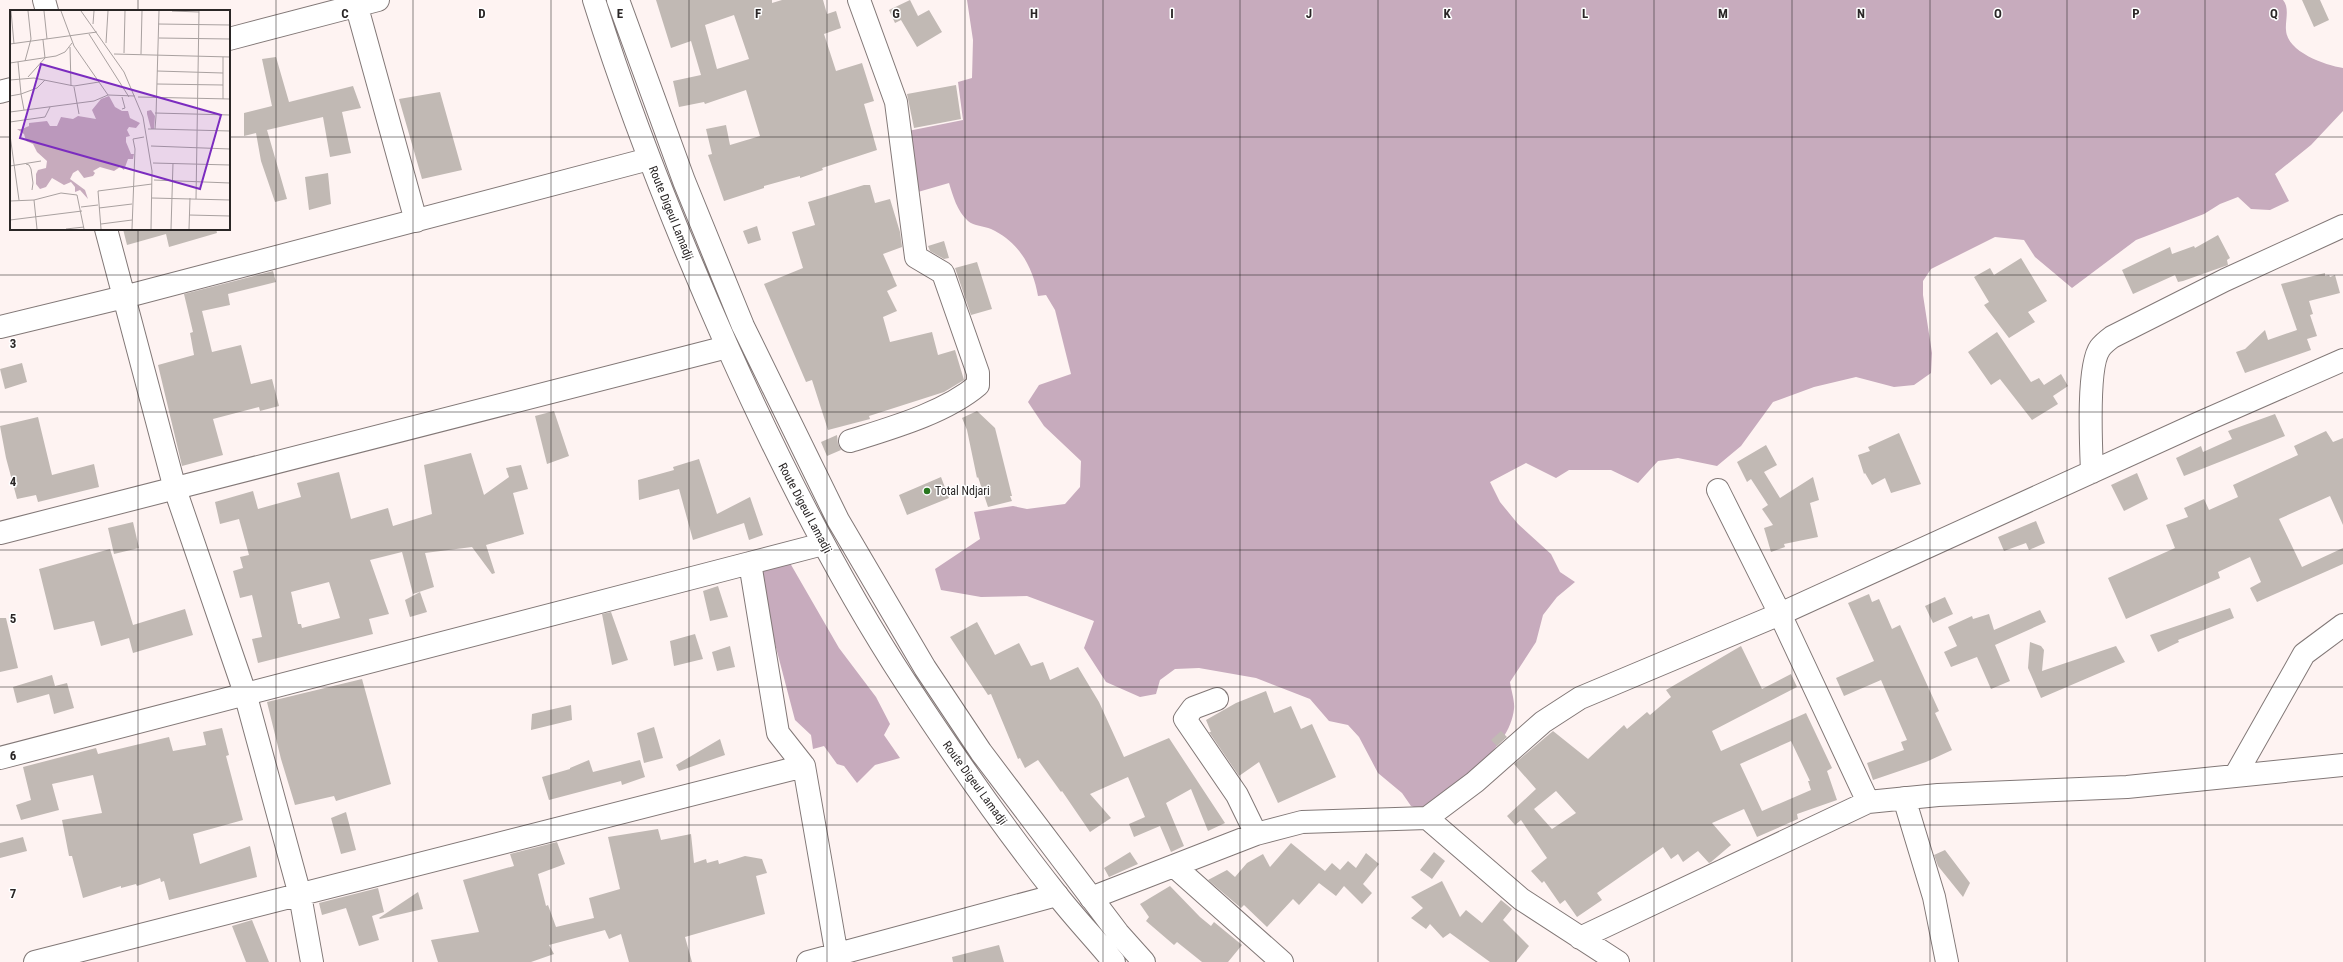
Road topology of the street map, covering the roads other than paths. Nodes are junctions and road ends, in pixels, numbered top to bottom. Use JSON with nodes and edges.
{"nodes":[{"id":1,"x":44,"y":0,"type":"edge"},
{"id":2,"x":378,"y":0,"type":"edge"},
{"id":3,"x":594,"y":0,"type":"edge"},
{"id":4,"x":618,"y":0,"type":"edge"},
{"id":5,"x":859,"y":0,"type":"edge"},
{"id":6,"x":355,"y":3,"type":"edge"},
{"id":7,"x":47,"y":10,"type":"edge"},
{"id":8,"x":230,"y":39,"type":"edge"},
{"id":9,"x":10,"y":90,"type":"edge"},
{"id":10,"x":0,"y":92,"type":"edge"},
{"id":11,"x":649,"y":159,"type":"junction"},
{"id":12,"x":416,"y":221,"type":"junction"},
{"id":13,"x":2343,"y":226,"type":"edge"},
{"id":14,"x":106,"y":230,"type":"edge"},
{"id":15,"x":124,"y":297,"type":"junction"},
{"id":16,"x":0,"y":326,"type":"edge"},
{"id":17,"x":728,"y":347,"type":"junction"},
{"id":18,"x":2343,"y":360,"type":"edge"},
{"id":19,"x":850,"y":441,"type":"dead end"},
{"id":20,"x":2092,"y":472,"type":"junction"},
{"id":21,"x":175,"y":489,"type":"junction"},
{"id":22,"x":1718,"y":490,"type":"dead end"},
{"id":23,"x":0,"y":533,"type":"edge"},
{"id":24,"x":823,"y":544,"type":"junction"},
{"id":25,"x":750,"y":563,"type":"junction"},
{"id":26,"x":1780,"y":614,"type":"junction"},
{"id":27,"x":2343,"y":625,"type":"edge"},
{"id":28,"x":245,"y":693,"type":"junction"},
{"id":29,"x":1217,"y":699,"type":"dead end"},
{"id":30,"x":0,"y":758,"type":"edge"},
{"id":31,"x":2343,"y":765,"type":"edge"},
{"id":32,"x":804,"y":766,"type":"junction"},
{"id":33,"x":2235,"y":776,"type":"junction"},
{"id":34,"x":1904,"y":798,"type":"junction"},
{"id":35,"x":1868,"y":802,"type":"junction"},
{"id":36,"x":1427,"y":818,"type":"junction"},
{"id":37,"x":1256,"y":834,"type":"junction"},
{"id":38,"x":1174,"y":866,"type":"junction"},
{"id":39,"x":300,"y":895,"type":"junction"},
{"id":40,"x":1057,"y":895,"type":"junction"},
{"id":41,"x":1091,"y":898,"type":"junction"},
{"id":42,"x":1580,"y":938,"type":"junction"},
{"id":43,"x":837,"y":958,"type":"edge"},
{"id":44,"x":35,"y":962,"type":"edge"},
{"id":45,"x":312,"y":962,"type":"edge"},
{"id":46,"x":808,"y":962,"type":"edge"},
{"id":47,"x":1114,"y":962,"type":"edge"},
{"id":48,"x":1144,"y":962,"type":"edge"},
{"id":49,"x":1282,"y":962,"type":"edge"},
{"id":50,"x":1618,"y":962,"type":"edge"},
{"id":51,"x":1947,"y":962,"type":"edge"}],
"edges":[{"from":1,"to":7,"type":"street"},
{"from":2,"to":6,"type":"street"},
{"from":3,"to":11,"type":"street","name":"Route Digeul Lamadji"},
{"from":4,"to":41,"type":"street"},
{"from":5,"to":19,"type":"street"},
{"from":6,"to":8,"type":"street"},
{"from":6,"to":12,"type":"street"},
{"from":9,"to":10,"type":"street"},
{"from":11,"to":12,"type":"street"},
{"from":11,"to":17,"type":"street","name":"Route Digeul Lamadji"},
{"from":12,"to":15,"type":"street"},
{"from":13,"to":20,"type":"street"},
{"from":14,"to":15,"type":"street"},
{"from":15,"to":16,"type":"street"},
{"from":15,"to":21,"type":"street"},
{"from":17,"to":21,"type":"street"},
{"from":17,"to":24,"type":"street","name":"Route Digeul Lamadji"},
{"from":18,"to":20,"type":"street"},
{"from":20,"to":26,"type":"street"},
{"from":21,"to":23,"type":"street"},
{"from":21,"to":28,"type":"street"},
{"from":22,"to":26,"type":"street"},
{"from":24,"to":25,"type":"street"},
{"from":24,"to":40,"type":"street","name":"Route Digeul Lamadji"},
{"from":25,"to":28,"type":"street"},
{"from":25,"to":32,"type":"street"},
{"from":26,"to":35,"type":"street"},
{"from":26,"to":36,"type":"street"},
{"from":27,"to":33,"type":"street"},
{"from":28,"to":30,"type":"street"},
{"from":28,"to":39,"type":"street"},
{"from":29,"to":37,"type":"street"},
{"from":31,"to":33,"type":"street"},
{"from":32,"to":39,"type":"street"},
{"from":32,"to":43,"type":"street"},
{"from":33,"to":34,"type":"street"},
{"from":34,"to":35,"type":"street"},
{"from":34,"to":51,"type":"street"},
{"from":35,"to":42,"type":"street"},
{"from":36,"to":37,"type":"street"},
{"from":36,"to":42,"type":"street"},
{"from":37,"to":38,"type":"street"},
{"from":38,"to":41,"type":"street"},
{"from":38,"to":49,"type":"street"},
{"from":39,"to":44,"type":"street"},
{"from":39,"to":45,"type":"street"},
{"from":40,"to":43,"type":"street"},
{"from":40,"to":47,"type":"street","name":"Route Digeul Lamadji"},
{"from":41,"to":48,"type":"street"},
{"from":42,"to":50,"type":"street"},
{"from":43,"to":46,"type":"street"}]}
